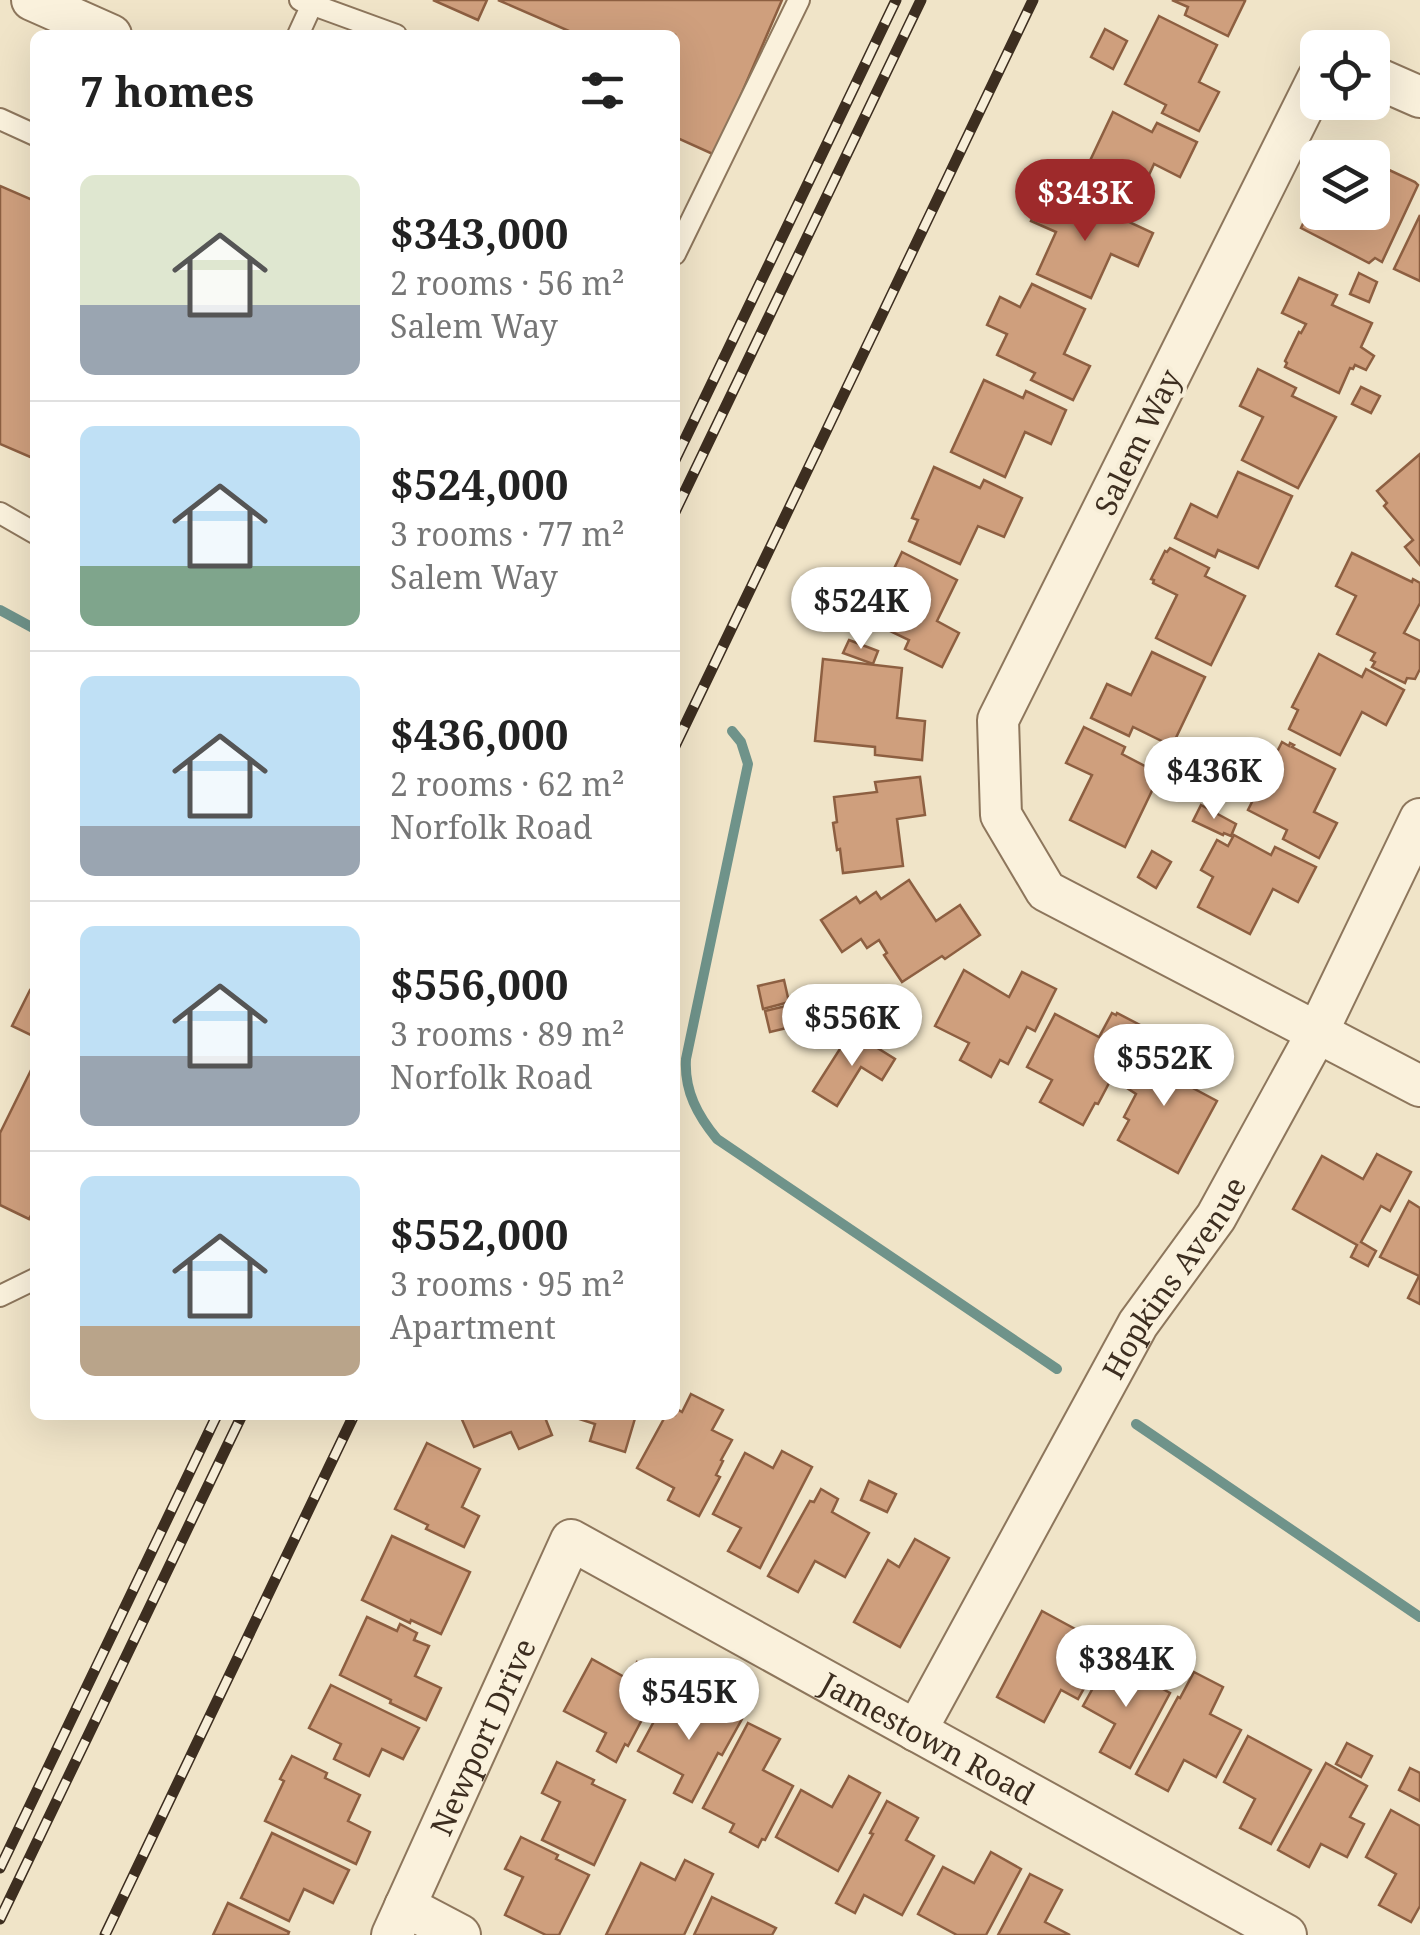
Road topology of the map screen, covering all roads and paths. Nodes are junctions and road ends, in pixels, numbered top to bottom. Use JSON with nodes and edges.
{"nodes":[{"id":1,"x":32,"y":0,"type":"edge"},
{"id":2,"x":799,"y":0,"type":"edge"},
{"id":3,"x":309,"y":1,"type":"edge"},
{"id":4,"x":101,"y":30,"type":"edge"},
{"id":5,"x":300,"y":30,"type":"edge"},
{"id":6,"x":383,"y":30,"type":"edge"},
{"id":7,"x":1390,"y":84,"type":"edge"},
{"id":8,"x":1420,"y":97,"type":"edge"},
{"id":9,"x":1300,"y":114,"type":"edge"},
{"id":10,"x":0,"y":119,"type":"edge"},
{"id":11,"x":30,"y":134,"type":"edge"},
{"id":12,"x":680,"y":244,"type":"edge"},
{"id":13,"x":0,"y":513,"type":"edge"},
{"id":14,"x":30,"y":530,"type":"edge"},
{"id":15,"x":1420,"y":819,"type":"edge"},
{"id":16,"x":1318,"y":1031,"type":"junction"},
{"id":17,"x":1420,"y":1086,"type":"edge"},
{"id":18,"x":30,"y":1281,"type":"edge"},
{"id":19,"x":0,"y":1296,"type":"edge"},
{"id":20,"x":571,"y":1540,"type":"joint"},
{"id":21,"x":916,"y":1731,"type":"junction"},
{"id":22,"x":399,"y":1921,"type":"edge"},
{"id":23,"x":460,"y":1935,"type":"edge"},
{"id":24,"x":1286,"y":1935,"type":"edge"}],
"edges":[{"from":1,"to":4,"type":"street"},
{"from":2,"to":12,"type":"lane"},
{"from":3,"to":5,"type":"lane"},
{"from":3,"to":6,"type":"lane"},
{"from":7,"to":8,"type":"street"},
{"from":9,"to":16,"type":"street","name":"Salem Way"},
{"from":10,"to":11,"type":"lane"},
{"from":13,"to":14,"type":"lane"},
{"from":15,"to":16,"type":"street","name":"Hopkins Avenue"},
{"from":16,"to":17,"type":"street"},
{"from":16,"to":21,"type":"street","name":"Hopkins Avenue"},
{"from":18,"to":19,"type":"lane"},
{"from":20,"to":21,"type":"street","name":"Jamestown Road"},
{"from":20,"to":22,"type":"street","name":"Newport Drive"},
{"from":21,"to":24,"type":"street","name":"Jamestown Road"},
{"from":22,"to":23,"type":"street"}]}
